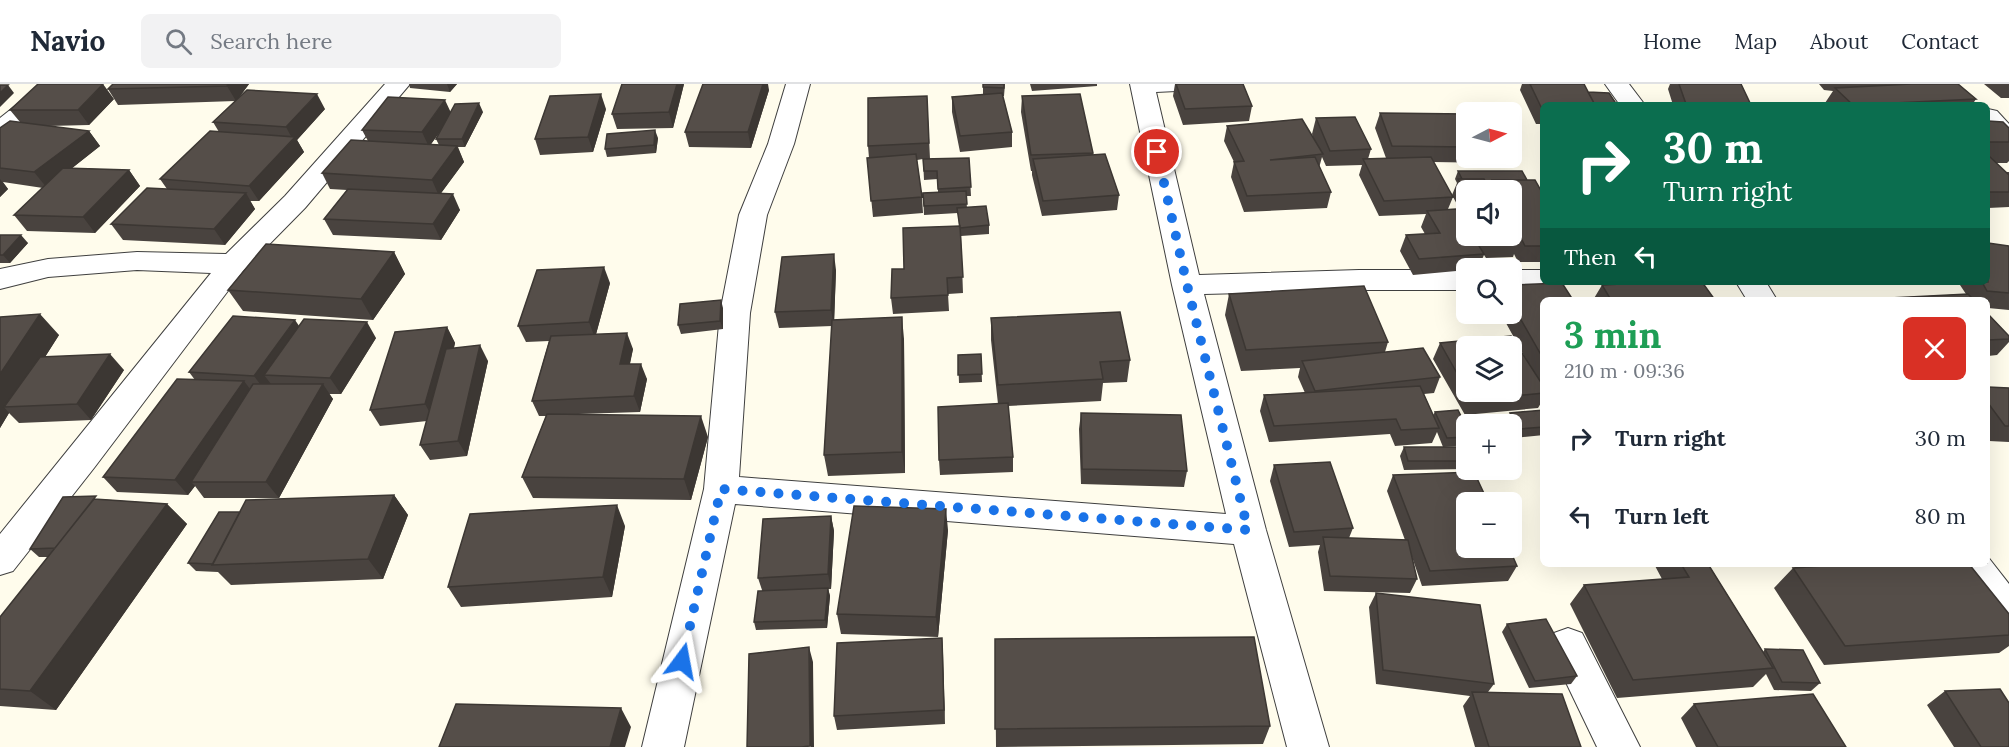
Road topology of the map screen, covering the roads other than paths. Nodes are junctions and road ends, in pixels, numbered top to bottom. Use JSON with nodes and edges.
{"nodes":[{"id":1,"x":398,"y":84,"type":"edge"},
{"id":2,"x":798,"y":84,"type":"edge"},
{"id":3,"x":1208,"y":84,"type":"edge"},
{"id":4,"x":1617,"y":84,"type":"edge"},
{"id":5,"x":1142,"y":85,"type":"edge"},
{"id":6,"x":54,"y":87,"type":"edge"},
{"id":7,"x":10,"y":90,"type":"edge"},
{"id":8,"x":1631,"y":102,"type":"edge"},
{"id":9,"x":1990,"y":118,"type":"edge"},
{"id":10,"x":0,"y":130,"type":"edge"},
{"id":11,"x":2009,"y":140,"type":"edge"},
{"id":12,"x":233,"y":264,"type":"junction"},
{"id":13,"x":0,"y":279,"type":"edge"},
{"id":14,"x":1456,"y":280,"type":"edge"},
{"id":15,"x":1522,"y":280,"type":"edge"},
{"id":16,"x":1540,"y":280,"type":"edge"},
{"id":17,"x":1187,"y":285,"type":"junction"},
{"id":18,"x":721,"y":489,"type":"junction"},
{"id":19,"x":1248,"y":530,"type":"junction"},
{"id":20,"x":0,"y":560,"type":"edge"},
{"id":21,"x":1973,"y":567,"type":"edge"},
{"id":22,"x":2009,"y":612,"type":"edge"},
{"id":23,"x":1568,"y":645,"type":"dead end"},
{"id":24,"x":663,"y":747,"type":"edge"},
{"id":25,"x":1308,"y":747,"type":"edge"},
{"id":26,"x":1619,"y":747,"type":"edge"}],
"edges":[{"from":1,"to":12,"type":"street"},
{"from":2,"to":18,"type":"street"},
{"from":3,"to":5,"type":"street"},
{"from":4,"to":8,"type":"street"},
{"from":5,"to":17,"type":"street"},
{"from":6,"to":7,"type":"street"},
{"from":6,"to":10,"type":"street"},
{"from":9,"to":11,"type":"street"},
{"from":12,"to":13,"type":"street"},
{"from":12,"to":20,"type":"street"},
{"from":14,"to":17,"type":"street"},
{"from":15,"to":16,"type":"street"},
{"from":17,"to":19,"type":"street"},
{"from":18,"to":19,"type":"street"},
{"from":18,"to":24,"type":"street"},
{"from":19,"to":25,"type":"street"},
{"from":21,"to":22,"type":"street"},
{"from":23,"to":26,"type":"street"}]}
